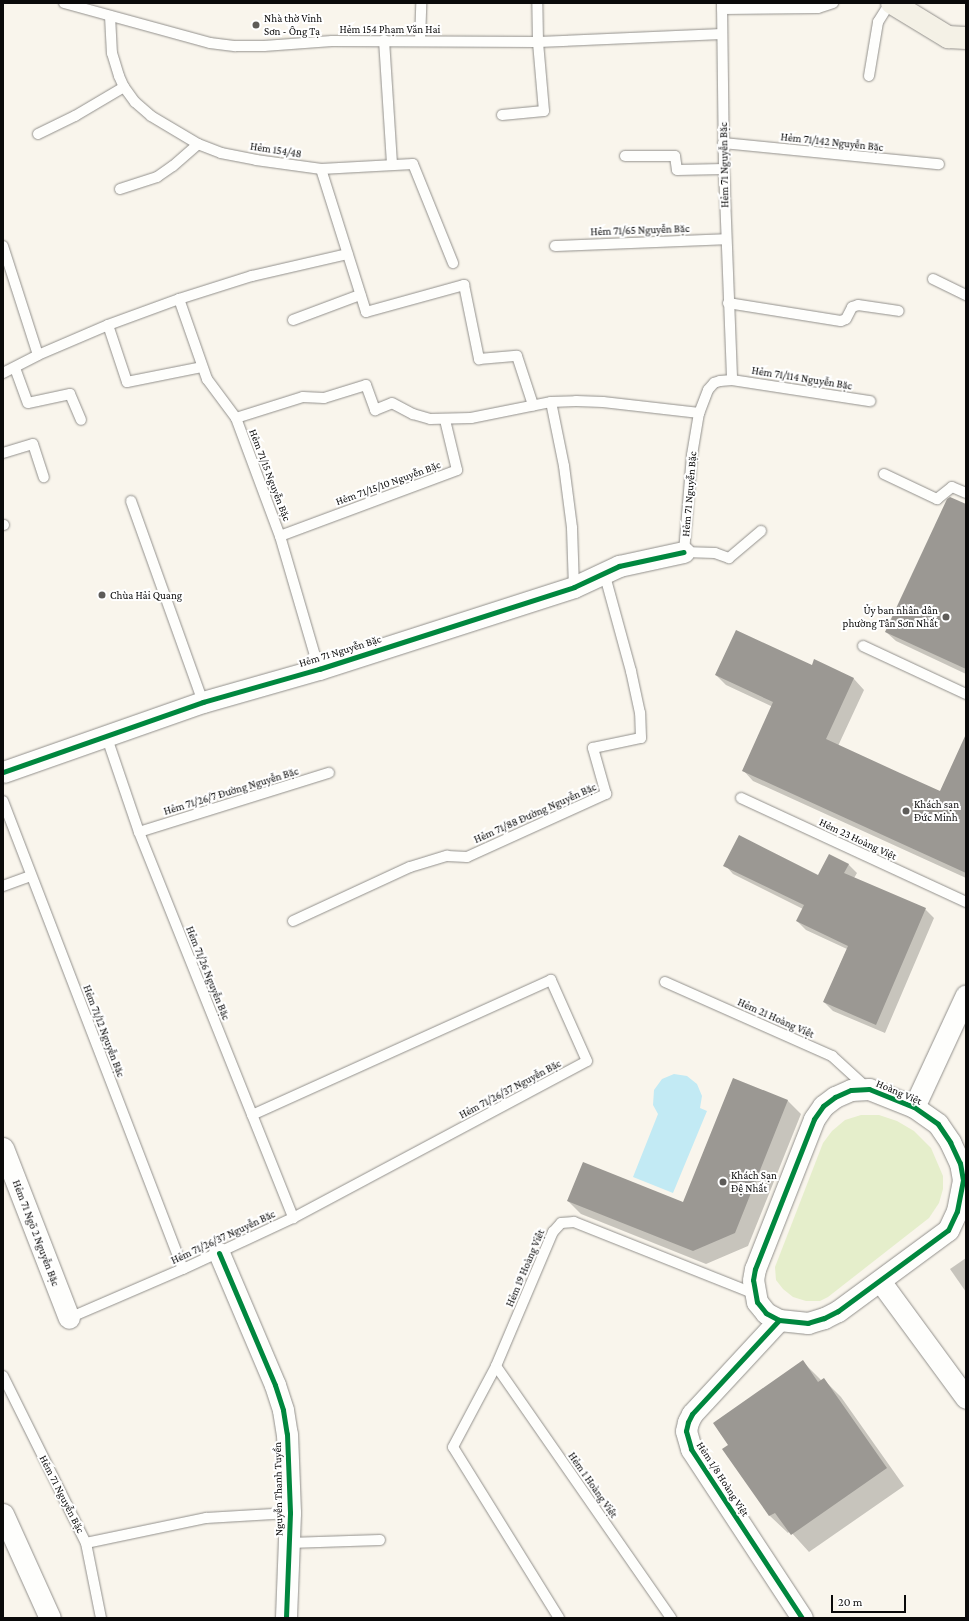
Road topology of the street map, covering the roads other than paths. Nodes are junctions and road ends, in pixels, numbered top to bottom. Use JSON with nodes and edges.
{"nodes":[{"id":1,"x":64,"y":3,"type":"edge"},
{"id":2,"x":421,"y":3,"type":"edge"},
{"id":3,"x":537,"y":3,"type":"edge"},
{"id":4,"x":833,"y":3,"type":"edge"},
{"id":5,"x":891,"y":3,"type":"edge"},
{"id":6,"x":722,"y":6,"type":"edge"},
{"id":7,"x":93,"y":7,"type":"edge"},
{"id":8,"x":110,"y":16,"type":"junction"},
{"id":9,"x":722,"y":34,"type":"junction"},
{"id":10,"x":957,"y":38,"type":"edge"},
{"id":11,"x":384,"y":40,"type":"junction"},
{"id":12,"x":420,"y":41,"type":"junction"},
{"id":13,"x":538,"y":42,"type":"junction"},
{"id":14,"x":966,"y":48,"type":"edge"},
{"id":15,"x":869,"y":76,"type":"dead end"},
{"id":16,"x":124,"y":87,"type":"junction"},
{"id":17,"x":502,"y":115,"type":"dead end"},
{"id":18,"x":38,"y":134,"type":"dead end"},
{"id":19,"x":198,"y":144,"type":"junction"},
{"id":20,"x":724,"y":144,"type":"junction"},
{"id":21,"x":625,"y":156,"type":"dead end"},
{"id":22,"x":939,"y":164,"type":"dead end"},
{"id":23,"x":392,"y":165,"type":"junction"},
{"id":24,"x":321,"y":169,"type":"junction"},
{"id":25,"x":724,"y":169,"type":"junction"},
{"id":26,"x":120,"y":189,"type":"dead end"},
{"id":27,"x":726,"y":239,"type":"junction"},
{"id":28,"x":3,"y":246,"type":"edge"},
{"id":29,"x":555,"y":246,"type":"dead end"},
{"id":30,"x":347,"y":254,"type":"junction"},
{"id":31,"x":453,"y":263,"type":"dead end"},
{"id":32,"x":933,"y":279,"type":"dead end"},
{"id":33,"x":360,"y":295,"type":"junction"},
{"id":34,"x":966,"y":295,"type":"edge"},
{"id":35,"x":180,"y":299,"type":"junction"},
{"id":36,"x":728,"y":303,"type":"junction"},
{"id":37,"x":899,"y":311,"type":"dead end"},
{"id":38,"x":293,"y":320,"type":"dead end"},
{"id":39,"x":108,"y":325,"type":"junction"},
{"id":40,"x":38,"y":355,"type":"junction"},
{"id":41,"x":202,"y":367,"type":"junction"},
{"id":42,"x":15,"y":368,"type":"junction"},
{"id":43,"x":3,"y":374,"type":"edge"},
{"id":44,"x":732,"y":380,"type":"junction"},
{"id":45,"x":870,"y":401,"type":"dead end"},
{"id":46,"x":551,"y":402,"type":"junction"},
{"id":47,"x":533,"y":405,"type":"junction"},
{"id":48,"x":699,"y":412,"type":"junction"},
{"id":49,"x":236,"y":418,"type":"junction"},
{"id":50,"x":81,"y":420,"type":"dead end"},
{"id":51,"x":445,"y":420,"type":"junction"},
{"id":52,"x":3,"y":453,"type":"edge"},
{"id":53,"x":884,"y":474,"type":"dead end"},
{"id":54,"x":44,"y":477,"type":"dead end"},
{"id":55,"x":966,"y":493,"type":"edge"},
{"id":56,"x":131,"y":501,"type":"dead end"},
{"id":57,"x":762,"y":531,"type":"dead end"},
{"id":58,"x":280,"y":536,"type":"junction"},
{"id":59,"x":684,"y":552,"type":"junction"},
{"id":60,"x":604,"y":572,"type":"junction"},
{"id":61,"x":574,"y":587,"type":"junction"},
{"id":62,"x":863,"y":646,"type":"dead end"},
{"id":63,"x":319,"y":669,"type":"junction"},
{"id":64,"x":966,"y":694,"type":"edge"},
{"id":65,"x":203,"y":702,"type":"junction"},
{"id":66,"x":106,"y":735,"type":"junction"},
{"id":67,"x":3,"y":772,"type":"edge"},
{"id":68,"x":329,"y":773,"type":"dead end"},
{"id":69,"x":741,"y":798,"type":"dead end"},
{"id":70,"x":3,"y":801,"type":"edge"},
{"id":71,"x":140,"y":832,"type":"junction"},
{"id":72,"x":31,"y":876,"type":"junction"},
{"id":73,"x":3,"y":886,"type":"edge"},
{"id":74,"x":966,"y":902,"type":"edge"},
{"id":75,"x":293,"y":921,"type":"dead end"},
{"id":76,"x":665,"y":982,"type":"dead end"},
{"id":77,"x":966,"y":995,"type":"edge"},
{"id":78,"x":869,"y":1089,"type":"junction"},
{"id":79,"x":914,"y":1107,"type":"junction"},
{"id":80,"x":252,"y":1115,"type":"junction"},
{"id":81,"x":3,"y":1148,"type":"edge"},
{"id":82,"x":293,"y":1218,"type":"junction"},
{"id":83,"x":966,"y":1218,"type":"edge"},
{"id":84,"x":948,"y":1230,"type":"junction"},
{"id":85,"x":219,"y":1253,"type":"junction"},
{"id":86,"x":183,"y":1269,"type":"junction"},
{"id":87,"x":880,"y":1280,"type":"junction"},
{"id":88,"x":754,"y":1294,"type":"junction"},
{"id":89,"x":69,"y":1318,"type":"joint"},
{"id":90,"x":779,"y":1320,"type":"junction"},
{"id":91,"x":496,"y":1366,"type":"junction"},
{"id":92,"x":3,"y":1376,"type":"edge"},
{"id":93,"x":966,"y":1398,"type":"edge"},
{"id":94,"x":290,"y":1513,"type":"junction"},
{"id":95,"x":3,"y":1514,"type":"edge"},
{"id":96,"x":380,"y":1540,"type":"dead end"},
{"id":97,"x":86,"y":1543,"type":"junction"},
{"id":98,"x":289,"y":1543,"type":"junction"},
{"id":99,"x":50,"y":1618,"type":"edge"},
{"id":100,"x":101,"y":1618,"type":"edge"},
{"id":101,"x":286,"y":1618,"type":"edge"},
{"id":102,"x":559,"y":1618,"type":"edge"},
{"id":103,"x":671,"y":1618,"type":"edge"},
{"id":104,"x":802,"y":1618,"type":"edge"}],
"edges":[{"from":1,"to":7,"type":"lane","name":"Hẻm 154 Phạm Văn Hai"},
{"from":2,"to":12,"type":"lane"},
{"from":3,"to":13,"type":"lane"},
{"from":4,"to":6,"type":"lane"},
{"from":5,"to":10,"type":"street"},
{"from":5,"to":15,"type":"lane"},
{"from":6,"to":9,"type":"lane","name":"Hẻm 71 Nguyễn Bặc"},
{"from":7,"to":8,"type":"lane","name":"Hẻm 154 Phạm Văn Hai"},
{"from":8,"to":11,"type":"lane","name":"Hẻm 154 Phạm Văn Hai"},
{"from":8,"to":16,"type":"lane","name":"Hẻm 154/48"},
{"from":9,"to":13,"type":"lane","name":"Hẻm 154 Phạm Văn Hai"},
{"from":9,"to":20,"type":"lane","name":"Hẻm 71 Nguyễn Bặc"},
{"from":10,"to":14,"type":"street"},
{"from":11,"to":12,"type":"lane","name":"Hẻm 154 Phạm Văn Hai"},
{"from":11,"to":23,"type":"lane"},
{"from":12,"to":13,"type":"lane","name":"Hẻm 154 Phạm Văn Hai"},
{"from":13,"to":17,"type":"lane"},
{"from":16,"to":18,"type":"lane"},
{"from":16,"to":19,"type":"lane","name":"Hẻm 154/48"},
{"from":19,"to":24,"type":"lane","name":"Hẻm 154/48"},
{"from":19,"to":26,"type":"lane"},
{"from":20,"to":22,"type":"lane","name":"Hẻm 71/142 Nguyễn Bặc"},
{"from":20,"to":25,"type":"lane","name":"Hẻm 71 Nguyễn Bặc"},
{"from":21,"to":25,"type":"lane"},
{"from":23,"to":24,"type":"lane","name":"Hẻm 154/48"},
{"from":23,"to":31,"type":"lane","name":"Hẻm 154/48"},
{"from":24,"to":30,"type":"lane"},
{"from":25,"to":27,"type":"lane","name":"Hẻm 71 Nguyễn Bặc"},
{"from":27,"to":29,"type":"lane","name":"Hẻm 71/65 Nguyễn Bặc"},
{"from":27,"to":36,"type":"lane","name":"Hẻm 71 Nguyễn Bặc"},
{"from":28,"to":40,"type":"lane"},
{"from":30,"to":33,"type":"lane"},
{"from":30,"to":35,"type":"lane"},
{"from":32,"to":34,"type":"lane"},
{"from":33,"to":38,"type":"lane"},
{"from":33,"to":47,"type":"lane"},
{"from":35,"to":39,"type":"lane"},
{"from":35,"to":41,"type":"lane","name":"Hẻm 71/15 Nguyễn Bặc"},
{"from":36,"to":37,"type":"lane"},
{"from":36,"to":44,"type":"lane","name":"Hẻm 71 Nguyễn Bặc"},
{"from":39,"to":40,"type":"lane"},
{"from":39,"to":41,"type":"lane"},
{"from":40,"to":42,"type":"lane"},
{"from":41,"to":49,"type":"lane","name":"Hẻm 71/15 Nguyễn Bặc"},
{"from":42,"to":43,"type":"lane"},
{"from":42,"to":50,"type":"lane"},
{"from":44,"to":45,"type":"lane","name":"Hẻm 71/114 Nguyễn Bặc"},
{"from":44,"to":48,"type":"lane","name":"Hẻm 71 Nguyễn Bặc"},
{"from":46,"to":47,"type":"lane"},
{"from":46,"to":48,"type":"lane"},
{"from":46,"to":61,"type":"lane"},
{"from":47,"to":51,"type":"lane"},
{"from":48,"to":59,"type":"lane","name":"Hẻm 71 Nguyễn Bặc"},
{"from":49,"to":51,"type":"lane"},
{"from":49,"to":58,"type":"lane","name":"Hẻm 71/15 Nguyễn Bặc"},
{"from":51,"to":58,"type":"lane","name":"Hẻm 71/15/10 Nguyễn Bặc"},
{"from":52,"to":54,"type":"lane"},
{"from":53,"to":55,"type":"lane"},
{"from":56,"to":65,"type":"lane"},
{"from":57,"to":59,"type":"lane"},
{"from":58,"to":63,"type":"lane","name":"Hẻm 71/15 Nguyễn Bặc"},
{"from":59,"to":60,"type":"street","name":"Hẻm 71 Nguyễn Bặc"},
{"from":60,"to":61,"type":"street","name":"Hẻm 71 Nguyễn Bặc"},
{"from":60,"to":75,"type":"lane","name":"Hẻm 71/88 Đường Nguyễn Bặc"},
{"from":61,"to":63,"type":"street","name":"Hẻm 71 Nguyễn Bặc"},
{"from":62,"to":64,"type":"lane"},
{"from":63,"to":65,"type":"street","name":"Hẻm 71 Nguyễn Bặc"},
{"from":65,"to":66,"type":"street","name":"Hẻm 71 Nguyễn Bặc"},
{"from":66,"to":67,"type":"street","name":"Hẻm 71 Nguyễn Bặc"},
{"from":66,"to":71,"type":"lane","name":"Hẻm 71/26 Nguyễn Bặc"},
{"from":68,"to":71,"type":"lane","name":"Hẻm 71/26/7 Đường Nguyễn Bặc"},
{"from":69,"to":74,"type":"lane","name":"Hẻm 23 Hoàng Việt"},
{"from":70,"to":72,"type":"lane","name":"Hẻm 71/12 Nguyễn Bặc"},
{"from":71,"to":80,"type":"lane","name":"Hẻm 71/26 Nguyễn Bặc"},
{"from":72,"to":73,"type":"lane"},
{"from":72,"to":86,"type":"lane","name":"Hẻm 71/12 Nguyễn Bặc"},
{"from":76,"to":78,"type":"lane","name":"Hẻm 21 Hoàng Việt"},
{"from":77,"to":79,"type":"street","name":"Hoàng Việt"},
{"from":78,"to":79,"type":"street","name":"Hoàng Việt"},
{"from":78,"to":88,"type":"street","name":"Hoàng Việt"},
{"from":79,"to":84,"type":"street","name":"Hoàng Việt"},
{"from":80,"to":82,"type":"lane","name":"Hẻm 71/26 Nguyễn Bặc"},
{"from":80,"to":82,"type":"lane","name":"Hẻm 71/26/37 Nguyễn Bặc"},
{"from":81,"to":89,"type":"street","name":"Hẻm 71 Ngõ 2 Nguyễn Bặc"},
{"from":82,"to":85,"type":"lane","name":"Hẻm 71/26/37 Nguyễn Bặc"},
{"from":83,"to":84,"type":"street"},
{"from":84,"to":87,"type":"street","name":"Hoàng Việt"},
{"from":85,"to":86,"type":"lane","name":"Hẻm 71/26/37 Nguyễn Bặc"},
{"from":85,"to":94,"type":"street","name":"Nguyễn Thanh Tuyền"},
{"from":86,"to":89,"type":"lane","name":"Hẻm 71/26/37 Nguyễn Bặc"},
{"from":87,"to":90,"type":"street","name":"Hoàng Việt"},
{"from":87,"to":93,"type":"street"},
{"from":88,"to":90,"type":"street","name":"Hoàng Việt"},
{"from":88,"to":91,"type":"lane","name":"Hẻm 19 Hoàng Việt"},
{"from":90,"to":104,"type":"street","name":"Hẻm 1/8 Hoàng Việt"},
{"from":91,"to":102,"type":"lane","name":"Hẻm 19 Hoàng Việt"},
{"from":91,"to":103,"type":"lane","name":"Hẻm 1 Hoàng Việt"},
{"from":92,"to":97,"type":"lane","name":"Hẻm 71 Nguyễn Bặc"},
{"from":94,"to":97,"type":"lane"},
{"from":94,"to":98,"type":"street","name":"Nguyễn Thanh Tuyền"},
{"from":95,"to":99,"type":"street"},
{"from":96,"to":98,"type":"lane"},
{"from":97,"to":100,"type":"lane","name":"Hẻm 71 Nguyễn Bặc"},
{"from":98,"to":101,"type":"street","name":"Nguyễn Thanh Tuyền"}]}
